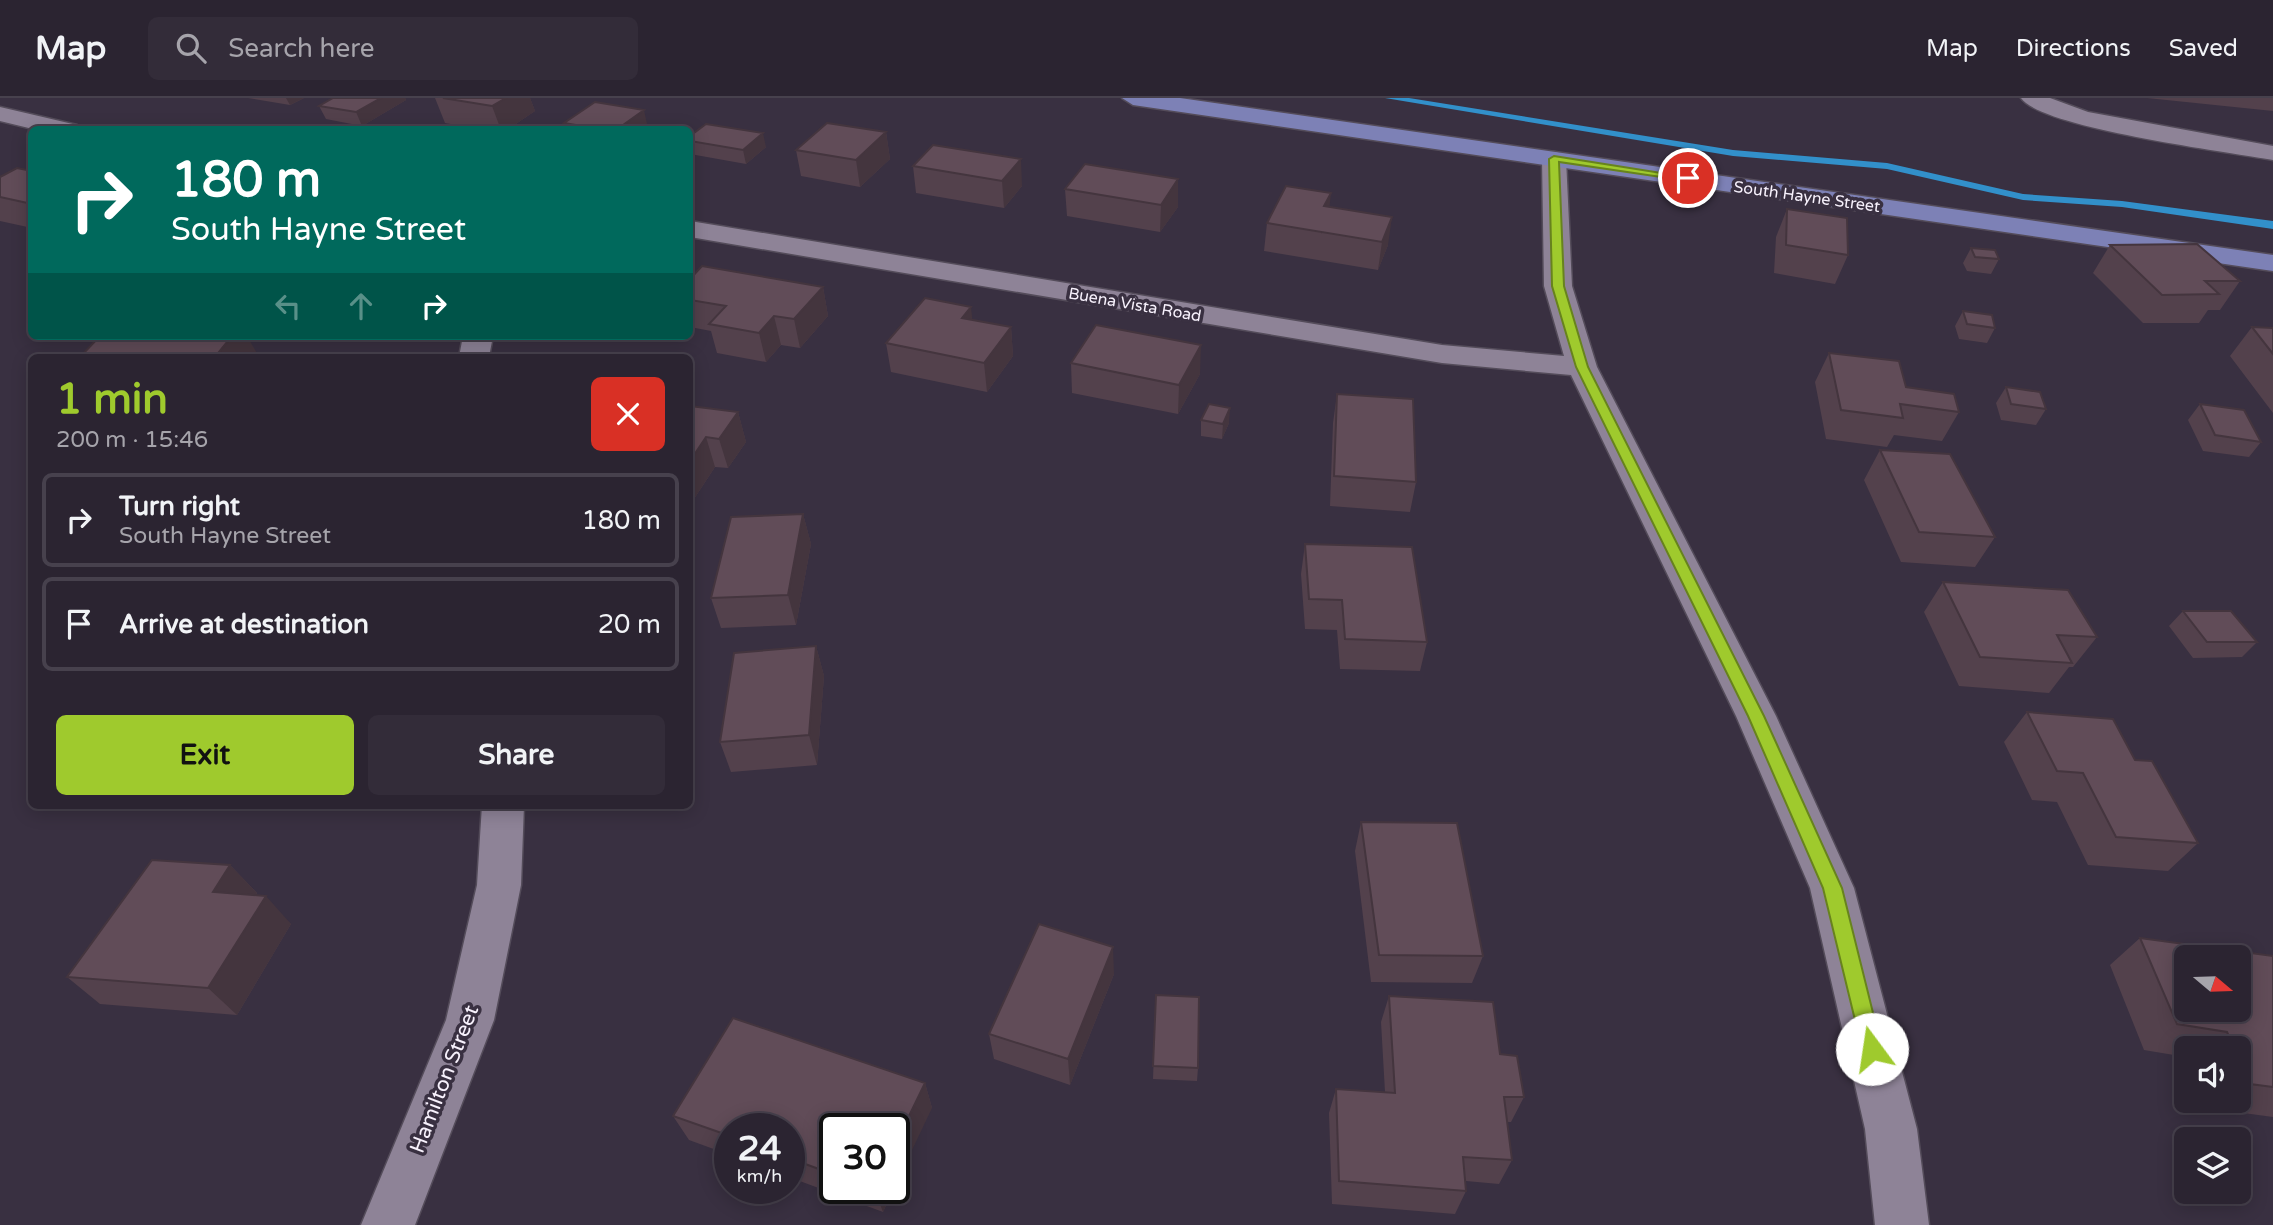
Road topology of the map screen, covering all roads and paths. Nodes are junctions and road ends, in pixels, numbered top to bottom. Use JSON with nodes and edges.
{"nodes":[{"id":1,"x":1133,"y":98,"type":"edge"},
{"id":2,"x":2032,"y":98,"type":"edge"},
{"id":3,"x":0,"y":114,"type":"edge"},
{"id":4,"x":45,"y":126,"type":"edge"},
{"id":5,"x":2273,"y":153,"type":"edge"},
{"id":6,"x":1554,"y":159,"type":"junction"},
{"id":7,"x":693,"y":229,"type":"edge"},
{"id":8,"x":2273,"y":263,"type":"edge"},
{"id":9,"x":1582,"y":367,"type":"junction"},
{"id":10,"x":503,"y":809,"type":"edge"},
{"id":11,"x":388,"y":1225,"type":"edge"},
{"id":12,"x":1902,"y":1225,"type":"edge"}],
"edges":[{"from":1,"to":6,"type":"main road","name":"South Hayne Street"},
{"from":2,"to":5,"type":"street"},
{"from":3,"to":4,"type":"street"},
{"from":6,"to":8,"type":"main road","name":"South Hayne Street"},
{"from":6,"to":9,"type":"street"},
{"from":7,"to":9,"type":"street","name":"Buena Vista Road"},
{"from":9,"to":12,"type":"street"},
{"from":10,"to":11,"type":"street","name":"Hamilton Street"}]}
